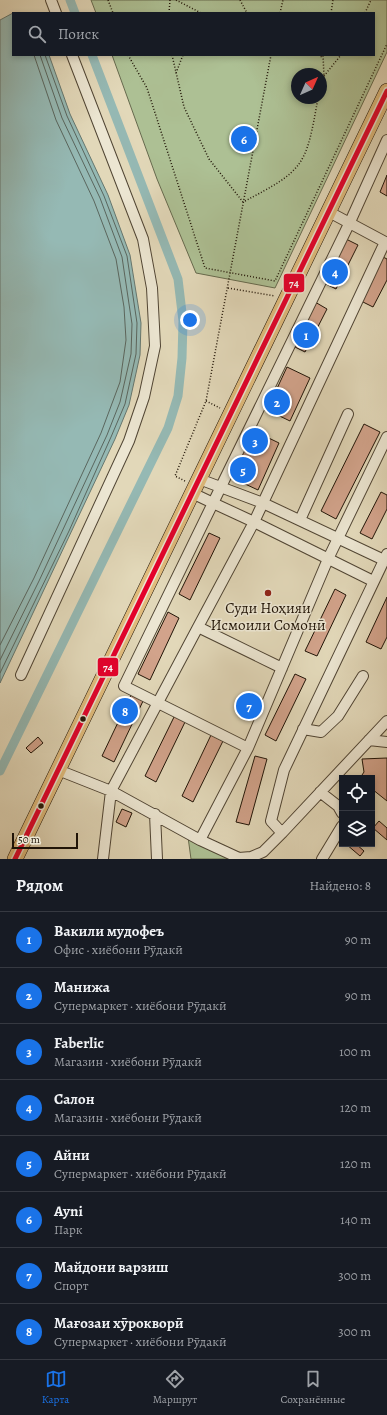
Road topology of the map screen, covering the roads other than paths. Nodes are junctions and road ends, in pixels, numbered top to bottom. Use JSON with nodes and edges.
{"nodes":[{"id":1,"x":51,"y":0,"type":"edge"},
{"id":2,"x":56,"y":12,"type":"edge"},
{"id":3,"x":72,"y":56,"type":"edge"},
{"id":4,"x":387,"y":91,"type":"edge"},
{"id":5,"x":387,"y":140,"type":"edge"},
{"id":6,"x":329,"y":212,"type":"junction"},
{"id":7,"x":350,"y":222,"type":"junction"},
{"id":8,"x":386,"y":243,"type":"edge"},
{"id":9,"x":348,"y":414,"type":"dead end"},
{"id":10,"x":387,"y":436,"type":"edge"},
{"id":11,"x":193,"y":485,"type":"junction"},
{"id":12,"x":220,"y":486,"type":"junction"},
{"id":13,"x":213,"y":503,"type":"junction"},
{"id":14,"x":263,"y":503,"type":"junction"},
{"id":15,"x":300,"y":520,"type":"junction"},
{"id":16,"x":254,"y":522,"type":"junction"},
{"id":17,"x":339,"y":538,"type":"junction"},
{"id":18,"x":386,"y":557,"type":"edge"},
{"id":19,"x":328,"y":559,"type":"junction"},
{"id":20,"x":373,"y":581,"type":"junction"},
{"id":21,"x":198,"y":627,"type":"junction"},
{"id":22,"x":282,"y":668,"type":"junction"},
{"id":23,"x":22,"y":675,"type":"dead end"},
{"id":24,"x":363,"y":676,"type":"dead end"},
{"id":25,"x":159,"y":704,"type":"junction"},
{"id":26,"x":387,"y":721,"type":"edge"},
{"id":27,"x":303,"y":729,"type":"junction"},
{"id":28,"x":370,"y":740,"type":"junction"},
{"id":29,"x":387,"y":742,"type":"edge"},
{"id":30,"x":248,"y":748,"type":"junction"},
{"id":31,"x":58,"y":770,"type":"junction"},
{"id":32,"x":112,"y":791,"type":"junction"},
{"id":33,"x":320,"y":792,"type":"junction"},
{"id":34,"x":341,"y":811,"type":"edge"},
{"id":35,"x":155,"y":814,"type":"junction"},
{"id":36,"x":339,"y":831,"type":"edge"},
{"id":37,"x":282,"y":833,"type":"junction"},
{"id":38,"x":200,"y":840,"type":"junction"},
{"id":39,"x":15,"y":859,"type":"edge"},
{"id":40,"x":103,"y":859,"type":"edge"},
{"id":41,"x":157,"y":859,"type":"edge"},
{"id":42,"x":239,"y":859,"type":"edge"},
{"id":43,"x":322,"y":859,"type":"edge"}],
"edges":[{"from":1,"to":2,"type":"street"},
{"from":3,"to":23,"type":"street"},
{"from":4,"to":6,"type":"highway"},
{"from":5,"to":7,"type":"street"},
{"from":6,"to":7,"type":"street"},
{"from":6,"to":11,"type":"highway"},
{"from":7,"to":8,"type":"street"},
{"from":7,"to":12,"type":"street"},
{"from":8,"to":14,"type":"street"},
{"from":9,"to":15,"type":"street"},
{"from":10,"to":17,"type":"street"},
{"from":11,"to":12,"type":"street"},
{"from":11,"to":13,"type":"street"},
{"from":11,"to":31,"type":"highway"},
{"from":12,"to":13,"type":"street"},
{"from":12,"to":14,"type":"street"},
{"from":13,"to":16,"type":"street"},
{"from":13,"to":25,"type":"street"},
{"from":14,"to":15,"type":"street"},
{"from":14,"to":16,"type":"street"},
{"from":15,"to":17,"type":"street"},
{"from":16,"to":19,"type":"street"},
{"from":16,"to":21,"type":"street"},
{"from":17,"to":18,"type":"street"},
{"from":17,"to":19,"type":"street"},
{"from":18,"to":20,"type":"street"},
{"from":19,"to":20,"type":"street"},
{"from":19,"to":22,"type":"street"},
{"from":20,"to":27,"type":"street"},
{"from":21,"to":22,"type":"street"},
{"from":21,"to":25,"type":"street"},
{"from":22,"to":30,"type":"street"},
{"from":24,"to":27,"type":"street"},
{"from":25,"to":30,"type":"street"},
{"from":25,"to":32,"type":"street"},
{"from":26,"to":28,"type":"street"},
{"from":27,"to":37,"type":"street"},
{"from":28,"to":29,"type":"street"},
{"from":28,"to":33,"type":"street"},
{"from":30,"to":38,"type":"street"},
{"from":31,"to":32,"type":"street"},
{"from":31,"to":39,"type":"highway"},
{"from":32,"to":35,"type":"street"},
{"from":32,"to":40,"type":"street"},
{"from":33,"to":34,"type":"street"},
{"from":33,"to":37,"type":"street"},
{"from":35,"to":38,"type":"street"},
{"from":35,"to":41,"type":"street"},
{"from":36,"to":43,"type":"street"},
{"from":37,"to":42,"type":"street"},
{"from":38,"to":42,"type":"street"}]}
